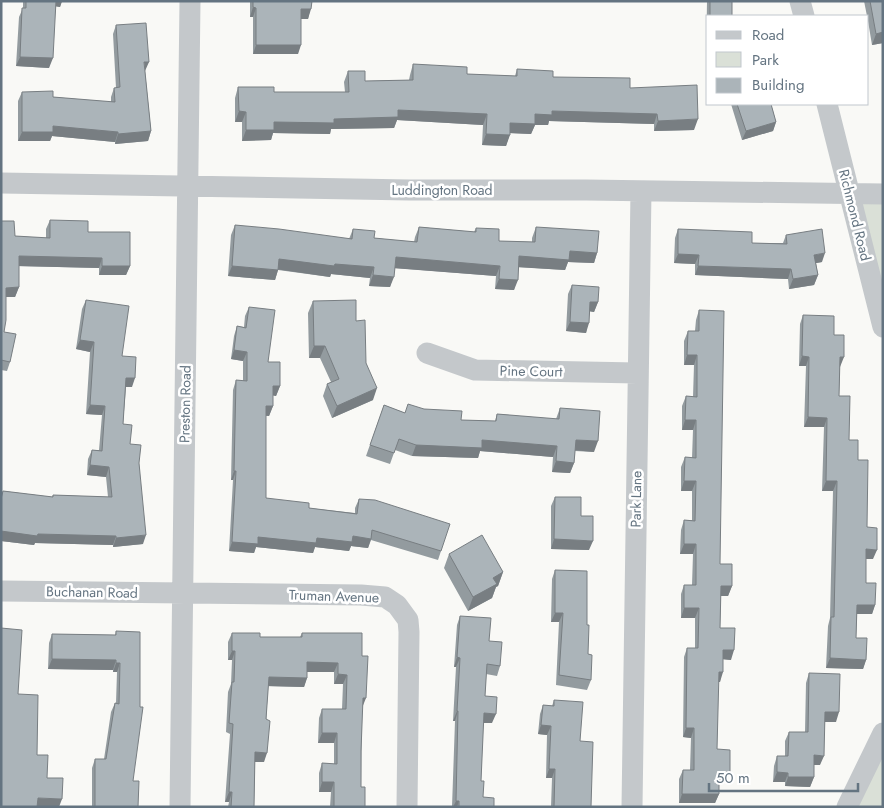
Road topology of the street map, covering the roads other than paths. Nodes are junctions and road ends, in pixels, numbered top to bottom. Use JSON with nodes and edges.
{"nodes":[{"id":1,"x":190,"y":1,"type":"edge"},
{"id":2,"x":800,"y":1,"type":"edge"},
{"id":3,"x":804,"y":15,"type":"edge"},
{"id":4,"x":827,"y":105,"type":"edge"},
{"id":5,"x":1,"y":183,"type":"edge"},
{"id":6,"x":188,"y":186,"type":"junction"},
{"id":7,"x":640,"y":191,"type":"junction"},
{"id":8,"x":851,"y":194,"type":"junction"},
{"id":9,"x":883,"y":194,"type":"edge"},
{"id":10,"x":883,"y":327,"type":"edge"},
{"id":11,"x":427,"y":353,"type":"dead end"},
{"id":12,"x":637,"y":373,"type":"junction"},
{"id":13,"x":1,"y":591,"type":"edge"},
{"id":14,"x":183,"y":593,"type":"junction"},
{"id":15,"x":883,"y":733,"type":"edge"},
{"id":16,"x":180,"y":807,"type":"edge"},
{"id":17,"x":407,"y":807,"type":"edge"},
{"id":18,"x":632,"y":807,"type":"edge"},
{"id":19,"x":847,"y":807,"type":"edge"}],
"edges":[{"from":1,"to":6,"type":"street","name":"Preston Road"},
{"from":2,"to":3,"type":"street"},
{"from":4,"to":8,"type":"street","name":"Richmond Road"},
{"from":5,"to":6,"type":"street","name":"Luddington Road"},
{"from":6,"to":7,"type":"street","name":"Luddington Road"},
{"from":6,"to":14,"type":"street","name":"Preston Road"},
{"from":7,"to":8,"type":"street","name":"Luddington Road"},
{"from":7,"to":12,"type":"street","name":"Park Lane"},
{"from":8,"to":9,"type":"street","name":"Luddington Road"},
{"from":8,"to":10,"type":"street","name":"Richmond Road"},
{"from":11,"to":12,"type":"street","name":"Pine Court"},
{"from":12,"to":18,"type":"street","name":"Park Lane"},
{"from":13,"to":14,"type":"street","name":"Buchanan Road"},
{"from":14,"to":16,"type":"street","name":"Preston Road"},
{"from":14,"to":17,"type":"street","name":"Truman Avenue"},
{"from":15,"to":19,"type":"street"}]}
